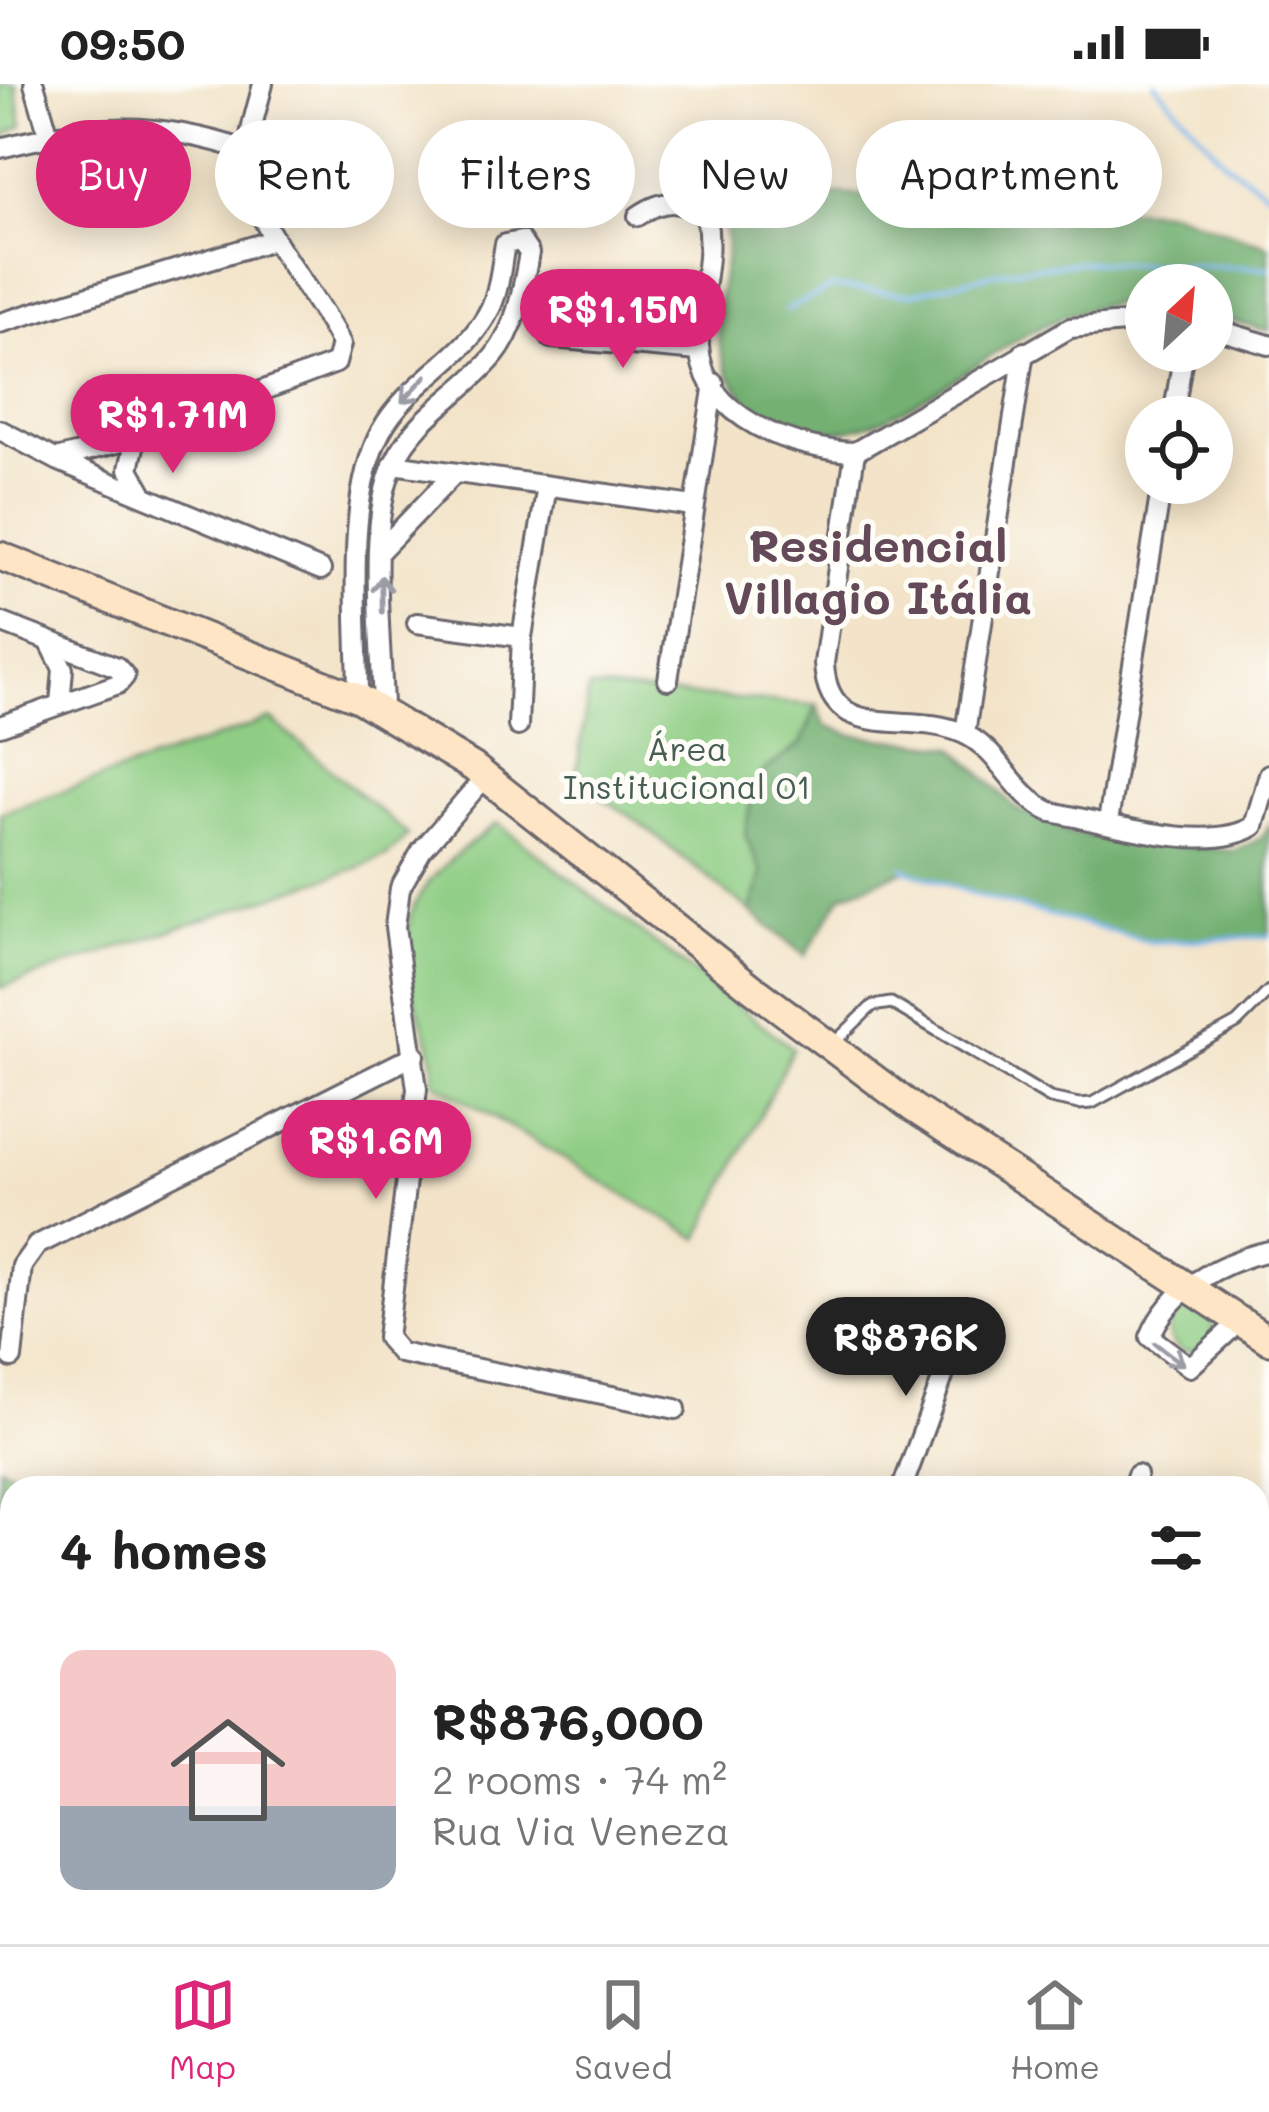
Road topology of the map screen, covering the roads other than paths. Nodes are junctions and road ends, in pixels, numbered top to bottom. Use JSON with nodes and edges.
{"nodes":[{"id":1,"x":34,"y":84,"type":"edge"},
{"id":2,"x":263,"y":84,"type":"edge"},
{"id":3,"x":49,"y":120,"type":"edge"},
{"id":4,"x":255,"y":120,"type":"edge"},
{"id":5,"x":36,"y":141,"type":"edge"},
{"id":6,"x":36,"y":145,"type":"edge"},
{"id":7,"x":0,"y":148,"type":"edge"},
{"id":8,"x":0,"y":159,"type":"edge"},
{"id":9,"x":638,"y":216,"type":"dead end"},
{"id":10,"x":268,"y":228,"type":"edge"},
{"id":11,"x":273,"y":240,"type":"junction"},
{"id":12,"x":0,"y":323,"type":"edge"},
{"id":13,"x":1125,"y":323,"type":"edge"},
{"id":14,"x":1233,"y":334,"type":"edge"},
{"id":15,"x":551,"y":338,"type":"dead end"},
{"id":16,"x":1269,"y":345,"type":"edge"},
{"id":17,"x":699,"y":351,"type":"junction"},
{"id":18,"x":454,"y":352,"type":"junction"},
{"id":19,"x":1024,"y":352,"type":"junction"},
{"id":20,"x":494,"y":356,"type":"junction"},
{"id":21,"x":714,"y":383,"type":"junction"},
{"id":22,"x":740,"y":417,"type":"junction"},
{"id":23,"x":0,"y":430,"type":"edge"},
{"id":24,"x":413,"y":430,"type":"junction"},
{"id":25,"x":136,"y":438,"type":"junction"},
{"id":26,"x":705,"y":440,"type":"junction"},
{"id":27,"x":855,"y":452,"type":"junction"},
{"id":28,"x":56,"y":459,"type":"junction"},
{"id":29,"x":393,"y":464,"type":"junction"},
{"id":30,"x":454,"y":474,"type":"junction"},
{"id":31,"x":548,"y":486,"type":"junction"},
{"id":32,"x":142,"y":493,"type":"junction"},
{"id":33,"x":1159,"y":504,"type":"edge"},
{"id":34,"x":693,"y":506,"type":"junction"},
{"id":35,"x":381,"y":550,"type":"junction"},
{"id":36,"x":0,"y":556,"type":"edge"},
{"id":37,"x":321,"y":570,"type":"dead end"},
{"id":38,"x":0,"y":622,"type":"edge"},
{"id":39,"x":417,"y":623,"type":"dead end"},
{"id":40,"x":522,"y":637,"type":"junction"},
{"id":41,"x":50,"y":643,"type":"junction"},
{"id":42,"x":668,"y":680,"type":"dead end"},
{"id":43,"x":60,"y":704,"type":"junction"},
{"id":44,"x":370,"y":704,"type":"junction"},
{"id":45,"x":0,"y":726,"type":"edge"},
{"id":46,"x":518,"y":726,"type":"dead end"},
{"id":47,"x":965,"y":734,"type":"junction"},
{"id":48,"x":1269,"y":774,"type":"edge"},
{"id":49,"x":485,"y":777,"type":"junction"},
{"id":50,"x":1108,"y":822,"type":"junction"},
{"id":51,"x":1269,"y":992,"type":"edge"},
{"id":52,"x":831,"y":1047,"type":"junction"},
{"id":53,"x":416,"y":1055,"type":"junction"},
{"id":54,"x":1269,"y":1251,"type":"edge"},
{"id":55,"x":1191,"y":1285,"type":"junction"},
{"id":56,"x":1240,"y":1321,"type":"junction"},
{"id":57,"x":961,"y":1328,"type":"dead end"},
{"id":58,"x":1269,"y":1340,"type":"edge"},
{"id":59,"x":12,"y":1358,"type":"dead end"},
{"id":60,"x":676,"y":1408,"type":"dead end"},
{"id":61,"x":906,"y":1476,"type":"edge"}],
"edges":[{"from":1,"to":3,"type":"street"},
{"from":2,"to":4,"type":"street"},
{"from":5,"to":7,"type":"street"},
{"from":6,"to":8,"type":"street"},
{"from":9,"to":17,"type":"street"},
{"from":10,"to":11,"type":"street"},
{"from":11,"to":12,"type":"street"},
{"from":11,"to":25,"type":"street"},
{"from":13,"to":19,"type":"street"},
{"from":14,"to":16,"type":"street"},
{"from":15,"to":17,"type":"street"},
{"from":17,"to":21,"type":"street"},
{"from":18,"to":20,"type":"street"},
{"from":18,"to":20,"type":"street"},
{"from":18,"to":44,"type":"street","one_way":true},
{"from":19,"to":27,"type":"street"},
{"from":19,"to":47,"type":"street"},
{"from":20,"to":24,"type":"street"},
{"from":21,"to":22,"type":"street"},
{"from":21,"to":26,"type":"street"},
{"from":22,"to":26,"type":"street"},
{"from":22,"to":27,"type":"street"},
{"from":23,"to":28,"type":"street"},
{"from":24,"to":29,"type":"street"},
{"from":24,"to":30,"type":"street"},
{"from":25,"to":28,"type":"street"},
{"from":25,"to":32,"type":"street"},
{"from":26,"to":34,"type":"street"},
{"from":27,"to":47,"type":"street"},
{"from":28,"to":32,"type":"street"},
{"from":29,"to":30,"type":"street"},
{"from":29,"to":35,"type":"street"},
{"from":30,"to":31,"type":"street"},
{"from":30,"to":35,"type":"street"},
{"from":31,"to":34,"type":"street"},
{"from":31,"to":40,"type":"street"},
{"from":32,"to":37,"type":"street"},
{"from":33,"to":50,"type":"street"},
{"from":34,"to":42,"type":"street"},
{"from":44,"to":35,"type":"street","one_way":true},
{"from":36,"to":44,"type":"street"},
{"from":38,"to":41,"type":"street"},
{"from":39,"to":40,"type":"street"},
{"from":40,"to":46,"type":"street"},
{"from":41,"to":43,"type":"street"},
{"from":41,"to":43,"type":"street"},
{"from":43,"to":45,"type":"street"},
{"from":44,"to":49,"type":"street"},
{"from":47,"to":50,"type":"street"},
{"from":48,"to":50,"type":"street"},
{"from":49,"to":52,"type":"street"},
{"from":49,"to":53,"type":"street"},
{"from":51,"to":52,"type":"lane"},
{"from":52,"to":55,"type":"street"},
{"from":53,"to":59,"type":"street"},
{"from":53,"to":60,"type":"street"},
{"from":54,"to":55,"type":"street"},
{"from":55,"to":56,"type":"street"},
{"from":55,"to":56,"type":"street","one_way":true},
{"from":56,"to":58,"type":"street"},
{"from":57,"to":61,"type":"street"}]}
